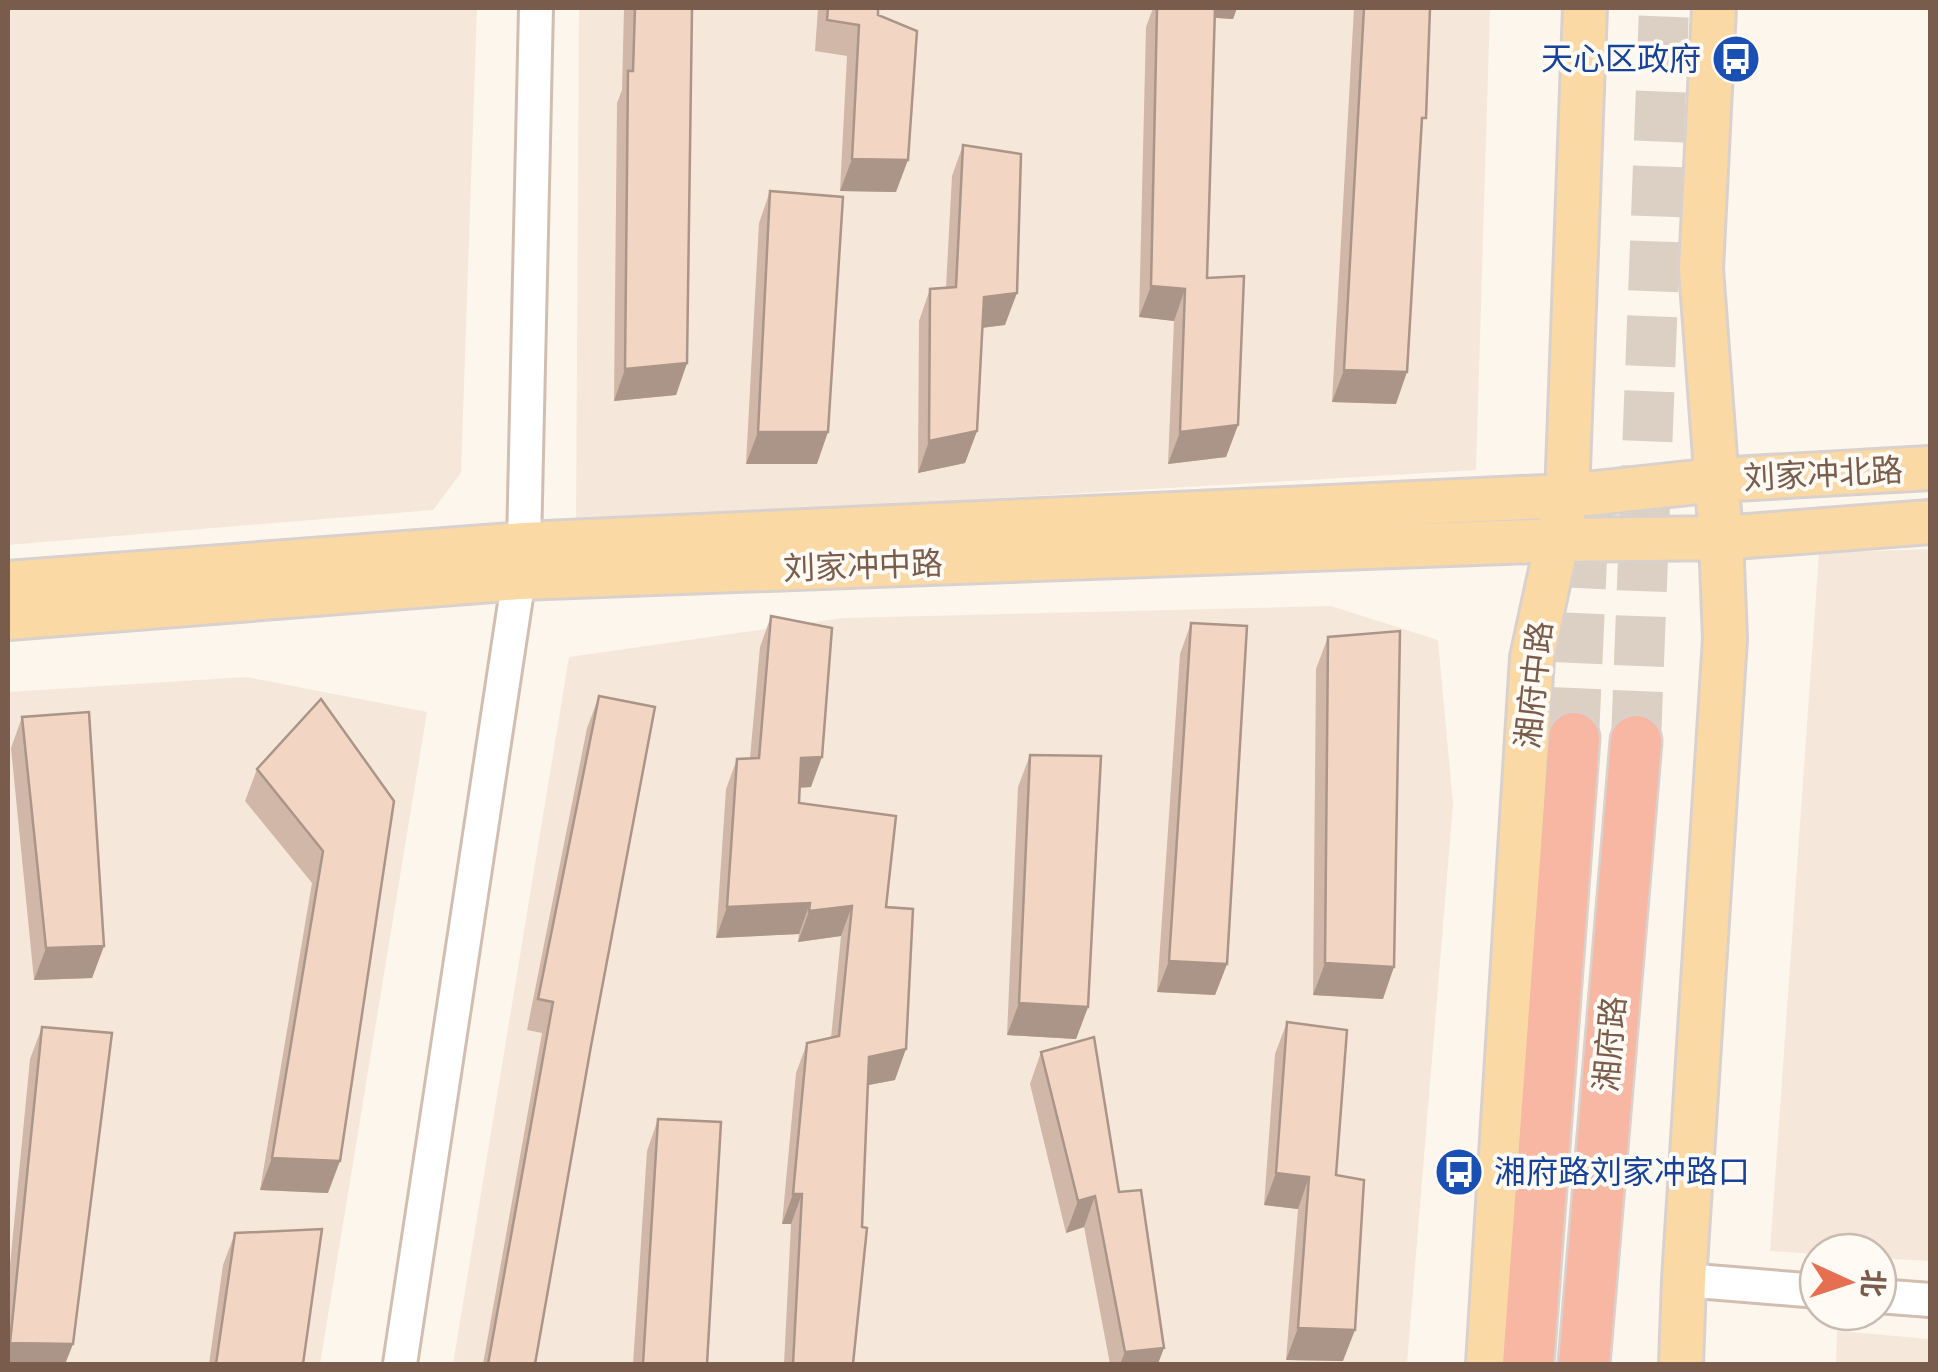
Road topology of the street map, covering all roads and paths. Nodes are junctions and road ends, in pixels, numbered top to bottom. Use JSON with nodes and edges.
{"nodes":[{"id":1,"x":536,"y":8,"type":"edge"},
{"id":2,"x":1585,"y":8,"type":"edge"},
{"id":3,"x":1714,"y":8,"type":"edge"},
{"id":4,"x":1930,"y":468,"type":"edge"},
{"id":5,"x":1716,"y":480,"type":"junction"},
{"id":6,"x":1567,"y":496,"type":"junction"},
{"id":7,"x":1930,"y":522,"type":"edge"},
{"id":8,"x":1720,"y":538,"type":"junction"},
{"id":9,"x":1558,"y":540,"type":"junction"},
{"id":10,"x":522,"y":561,"type":"junction"},
{"id":11,"x":8,"y":583,"type":"edge"},
{"id":12,"x":8,"y":618,"type":"edge"},
{"id":13,"x":1574,"y":738,"type":"tunnel mouth"},
{"id":14,"x":1636,"y":742,"type":"tunnel mouth"},
{"id":15,"x":1684,"y":1280,"type":"junction"},
{"id":16,"x":1798,"y":1289,"type":"edge"},
{"id":17,"x":1898,"y":1298,"type":"edge"},
{"id":18,"x":1930,"y":1300,"type":"edge"},
{"id":19,"x":1584,"y":1355,"type":"edge"},
{"id":20,"x":1515,"y":1357,"type":"edge"},
{"id":21,"x":400,"y":1364,"type":"edge"},
{"id":22,"x":1681,"y":1364,"type":"edge"}],
"edges":[{"from":1,"to":10,"type":"street"},
{"from":2,"to":6,"type":"main road","name":"湘府中路"},
{"from":3,"to":5,"type":"main road"},
{"from":4,"to":5,"type":"main road","name":"刘家冲北路"},
{"from":5,"to":6,"type":"main road","name":"刘家冲中路"},
{"from":5,"to":8,"type":"main road"},
{"from":6,"to":9,"type":"main road","name":"湘府中路"},
{"from":6,"to":10,"type":"main road","name":"刘家冲中路"},
{"from":7,"to":8,"type":"main road","name":"刘家冲北路"},
{"from":8,"to":9,"type":"main road","name":"刘家冲中路"},
{"from":8,"to":15,"type":"main road"},
{"from":9,"to":10,"type":"main road","name":"刘家冲中路"},
{"from":9,"to":20,"type":"main road","name":"湘府中路"},
{"from":10,"to":11,"type":"main road","name":"刘家冲中路"},
{"from":10,"to":12,"type":"main road","name":"刘家冲中路"},
{"from":10,"to":21,"type":"street"},
{"from":13,"to":20,"type":"highway","name":"湘府路"},
{"from":14,"to":19,"type":"highway","name":"湘府路"},
{"from":15,"to":16,"type":"street"},
{"from":15,"to":22,"type":"main road"},
{"from":17,"to":18,"type":"street"}]}
